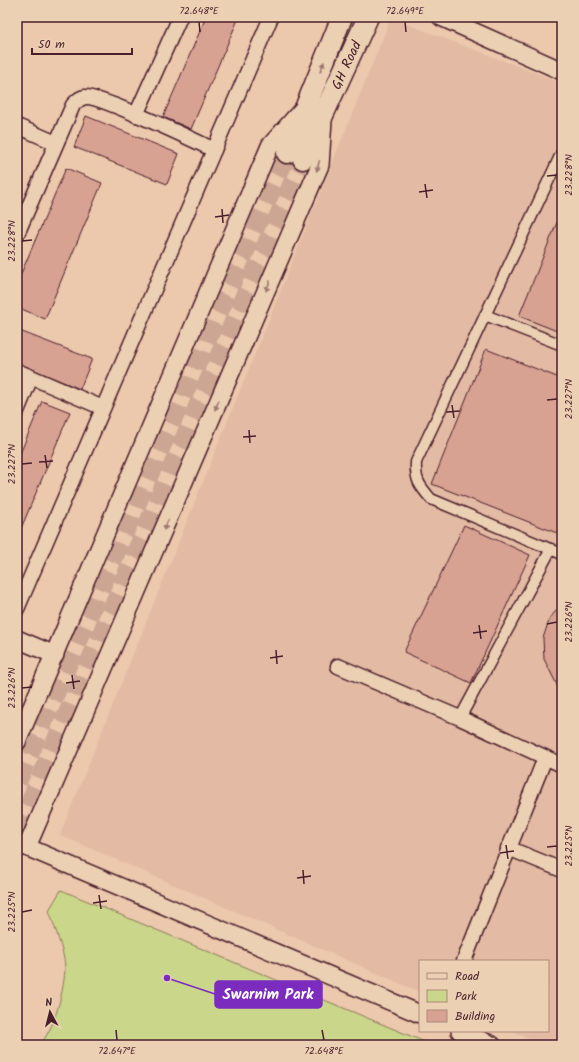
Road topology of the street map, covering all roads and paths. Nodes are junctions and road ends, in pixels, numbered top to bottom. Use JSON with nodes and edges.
{"nodes":[{"id":1,"x":180,"y":17,"type":"edge"},
{"id":2,"x":271,"y":17,"type":"edge"},
{"id":3,"x":342,"y":17,"type":"edge"},
{"id":4,"x":368,"y":17,"type":"edge"},
{"id":5,"x":441,"y":17,"type":"edge"},
{"id":6,"x":562,"y":71,"type":"edge"},
{"id":7,"x":315,"y":109,"type":"junction"},
{"id":8,"x":136,"y":115,"type":"junction"},
{"id":9,"x":17,"y":126,"type":"edge"},
{"id":10,"x":56,"y":143,"type":"junction"},
{"id":11,"x":214,"y":150,"type":"junction"},
{"id":12,"x":562,"y":152,"type":"edge"},
{"id":13,"x":295,"y":156,"type":"tunnel mouth"},
{"id":14,"x":17,"y":234,"type":"edge"},
{"id":15,"x":485,"y":315,"type":"junction"},
{"id":16,"x":562,"y":345,"type":"edge"},
{"id":17,"x":17,"y":371,"type":"edge"},
{"id":18,"x":31,"y":377,"type":"junction"},
{"id":19,"x":103,"y":408,"type":"junction"},
{"id":20,"x":17,"y":411,"type":"edge"},
{"id":21,"x":551,"y":549,"type":"junction"},
{"id":22,"x":562,"y":554,"type":"edge"},
{"id":23,"x":17,"y":609,"type":"edge"},
{"id":24,"x":17,"y":640,"type":"edge"},
{"id":25,"x":55,"y":656,"type":"junction"},
{"id":26,"x":338,"y":666,"type":"dead end"},
{"id":27,"x":460,"y":718,"type":"junction"},
{"id":28,"x":17,"y":742,"type":"edge"},
{"id":29,"x":545,"y":758,"type":"junction"},
{"id":30,"x":562,"y":765,"type":"edge"},
{"id":31,"x":22,"y":845,"type":"edge"},
{"id":32,"x":508,"y":848,"type":"junction"},
{"id":33,"x":562,"y":870,"type":"edge"},
{"id":34,"x":464,"y":960,"type":"edge"},
{"id":35,"x":419,"y":1014,"type":"edge"},
{"id":36,"x":462,"y":1032,"type":"edge"},
{"id":37,"x":492,"y":1045,"type":"edge"}],
"edges":[{"from":1,"to":8,"type":"street"},
{"from":2,"to":11,"type":"street"},
{"from":7,"to":3,"type":"main road","name":"GH Road","one_way":true},
{"from":4,"to":7,"type":"main road","name":"GH Road"},
{"from":5,"to":6,"type":"street"},
{"from":7,"to":13,"type":"main road"},
{"from":7,"to":25,"type":"street"},
{"from":7,"to":31,"type":"street","one_way":true},
{"from":8,"to":10,"type":"street"},
{"from":8,"to":11,"type":"street"},
{"from":9,"to":10,"type":"street"},
{"from":10,"to":14,"type":"street"},
{"from":11,"to":19,"type":"street"},
{"from":12,"to":15,"type":"street"},
{"from":15,"to":16,"type":"street"},
{"from":15,"to":21,"type":"street"},
{"from":17,"to":18,"type":"street"},
{"from":18,"to":19,"type":"street"},
{"from":18,"to":20,"type":"street"},
{"from":19,"to":23,"type":"street"},
{"from":21,"to":22,"type":"street"},
{"from":21,"to":27,"type":"street"},
{"from":24,"to":25,"type":"street"},
{"from":25,"to":28,"type":"street"},
{"from":26,"to":27,"type":"street"},
{"from":27,"to":29,"type":"street"},
{"from":29,"to":30,"type":"street"},
{"from":29,"to":32,"type":"street"},
{"from":31,"to":35,"type":"street"},
{"from":32,"to":33,"type":"street"},
{"from":32,"to":34,"type":"street"},
{"from":36,"to":37,"type":"street"}]}
